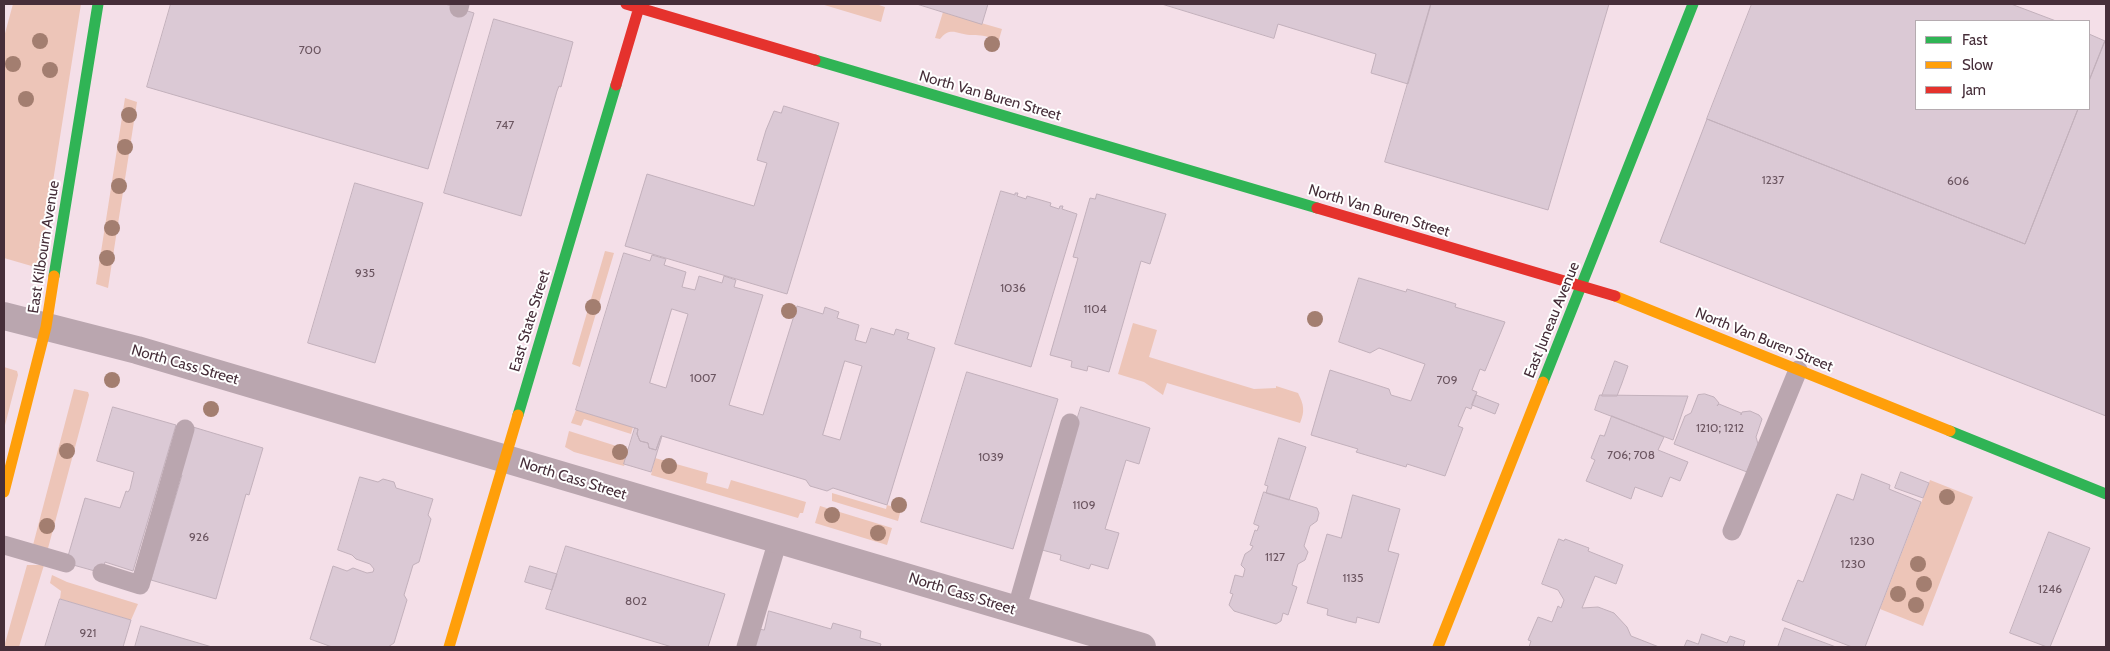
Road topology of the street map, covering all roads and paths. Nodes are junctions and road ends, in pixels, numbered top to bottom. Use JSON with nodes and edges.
{"nodes":[{"id":1,"x":98,"y":4,"type":"edge"},
{"id":2,"x":626,"y":4,"type":"edge"},
{"id":3,"x":1693,"y":4,"type":"edge"},
{"id":4,"x":639,"y":6,"type":"edge"},
{"id":5,"x":1582,"y":287,"type":"junction"},
{"id":6,"x":4,"y":316,"type":"edge"},
{"id":7,"x":46,"y":327,"type":"junction"},
{"id":8,"x":1798,"y":370,"type":"junction"},
{"id":9,"x":1070,"y":423,"type":"dead end"},
{"id":10,"x":185,"y":430,"type":"dead end"},
{"id":11,"x":505,"y":459,"type":"junction"},
{"id":12,"x":4,"y":492,"type":"edge"},
{"id":13,"x":2106,"y":494,"type":"edge"},
{"id":14,"x":1732,"y":530,"type":"dead end"},
{"id":15,"x":778,"y":540,"type":"junction"},
{"id":16,"x":4,"y":545,"type":"edge"},
{"id":17,"x":66,"y":563,"type":"dead end"},
{"id":18,"x":102,"y":573,"type":"dead end"},
{"id":19,"x":1016,"y":611,"type":"junction"},
{"id":20,"x":448,"y":647,"type":"edge"},
{"id":21,"x":746,"y":647,"type":"edge"},
{"id":22,"x":1142,"y":647,"type":"edge"},
{"id":23,"x":1438,"y":647,"type":"edge"}],
"edges":[{"from":1,"to":7,"type":"main road","name":"East Kilbourn Avenue"},
{"from":2,"to":4,"type":"main road","name":"North Van Buren Street"},
{"from":3,"to":5,"type":"main road","name":"East Juneau Avenue"},
{"from":4,"to":5,"type":"main road","name":"North Van Buren Street"},
{"from":4,"to":11,"type":"main road","name":"East State Street"},
{"from":5,"to":8,"type":"main road","name":"North Van Buren Street"},
{"from":5,"to":23,"type":"main road","name":"East Juneau Avenue"},
{"from":6,"to":7,"type":"street","name":"North Cass Street"},
{"from":7,"to":11,"type":"street","name":"North Cass Street"},
{"from":7,"to":12,"type":"main road","name":"East Kilbourn Avenue"},
{"from":8,"to":13,"type":"main road","name":"North Van Buren Street"},
{"from":8,"to":14,"type":"lane"},
{"from":9,"to":19,"type":"lane"},
{"from":10,"to":18,"type":"lane"},
{"from":11,"to":15,"type":"street","name":"North Cass Street"},
{"from":11,"to":20,"type":"main road","name":"East State Street"},
{"from":15,"to":19,"type":"street","name":"North Cass Street"},
{"from":15,"to":21,"type":"lane"},
{"from":16,"to":17,"type":"lane"},
{"from":19,"to":22,"type":"street","name":"North Cass Street"}]}
